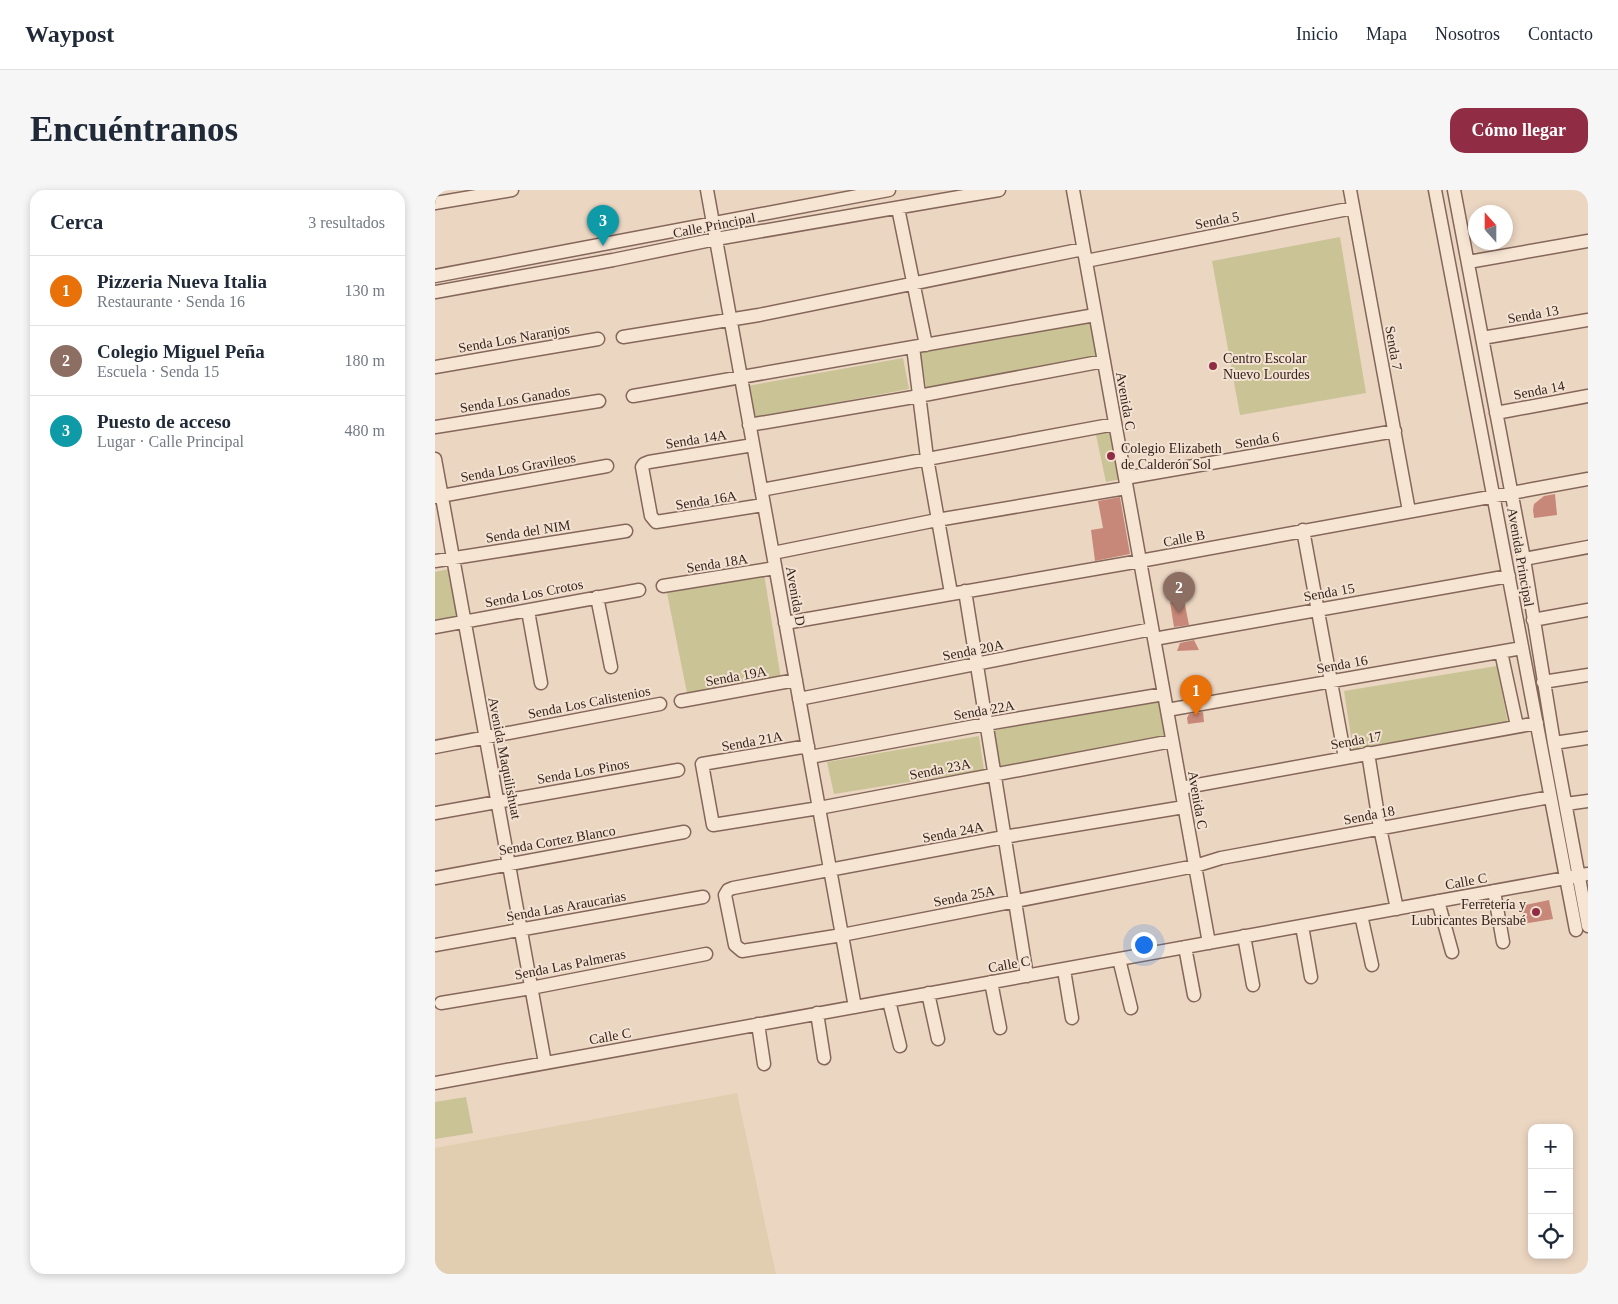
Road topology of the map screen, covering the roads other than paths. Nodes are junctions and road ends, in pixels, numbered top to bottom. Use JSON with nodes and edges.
{"nodes":[{"id":1,"x":512,"y":190,"type":"edge"},
{"id":2,"x":707,"y":190,"type":"edge"},
{"id":3,"x":885,"y":190,"type":"edge"},
{"id":4,"x":999,"y":190,"type":"edge"},
{"id":5,"x":1073,"y":190,"type":"edge"},
{"id":6,"x":1350,"y":190,"type":"edge"},
{"id":7,"x":1435,"y":190,"type":"edge"},
{"id":8,"x":1454,"y":190,"type":"edge"},
{"id":9,"x":435,"y":202,"type":"edge"},
{"id":10,"x":898,"y":208,"type":"junction"},
{"id":11,"x":1353,"y":208,"type":"junction"},
{"id":12,"x":713,"y":224,"type":"junction"},
{"id":13,"x":716,"y":239,"type":"junction"},
{"id":14,"x":1588,"y":241,"type":"edge"},
{"id":15,"x":613,"y":243,"type":"junction"},
{"id":16,"x":1085,"y":255,"type":"junction"},
{"id":17,"x":616,"y":259,"type":"junction"},
{"id":18,"x":1468,"y":262,"type":"junction"},
{"id":19,"x":435,"y":276,"type":"edge"},
{"id":20,"x":913,"y":285,"type":"junction"},
{"id":21,"x":435,"y":292,"type":"edge"},
{"id":22,"x":1095,"y":315,"type":"junction"},
{"id":23,"x":730,"y":320,"type":"junction"},
{"id":24,"x":1588,"y":320,"type":"edge"},
{"id":25,"x":623,"y":337,"type":"dead end"},
{"id":26,"x":1482,"y":338,"type":"junction"},
{"id":27,"x":598,"y":339,"type":"dead end"},
{"id":28,"x":920,"y":346,"type":"junction"},
{"id":29,"x":1104,"y":361,"type":"junction"},
{"id":30,"x":435,"y":367,"type":"edge"},
{"id":31,"x":741,"y":378,"type":"junction"},
{"id":32,"x":633,"y":396,"type":"dead end"},
{"id":33,"x":919,"y":396,"type":"junction"},
{"id":34,"x":1588,"y":396,"type":"edge"},
{"id":35,"x":599,"y":401,"type":"dead end"},
{"id":36,"x":1496,"y":413,"type":"junction"},
{"id":37,"x":1115,"y":424,"type":"junction"},
{"id":38,"x":749,"y":425,"type":"junction"},
{"id":39,"x":435,"y":427,"type":"edge"},
{"id":40,"x":1395,"y":432,"type":"junction"},
{"id":41,"x":753,"y":445,"type":"junction"},
{"id":42,"x":927,"y":458,"type":"junction"},
{"id":43,"x":435,"y":459,"type":"edge"},
{"id":44,"x":607,"y":466,"type":"dead end"},
{"id":45,"x":1588,"y":479,"type":"edge"},
{"id":46,"x":1126,"y":483,"type":"junction"},
{"id":47,"x":761,"y":490,"type":"junction"},
{"id":48,"x":1511,"y":493,"type":"junction"},
{"id":49,"x":1494,"y":496,"type":"junction"},
{"id":50,"x":438,"y":497,"type":"edge"},
{"id":51,"x":763,"y":505,"type":"junction"},
{"id":52,"x":1409,"y":511,"type":"junction"},
{"id":53,"x":653,"y":520,"type":"joint"},
{"id":54,"x":937,"y":520,"type":"junction"},
{"id":55,"x":1303,"y":530,"type":"junction"},
{"id":56,"x":627,"y":531,"type":"dead end"},
{"id":57,"x":1588,"y":547,"type":"edge"},
{"id":58,"x":773,"y":553,"type":"junction"},
{"id":59,"x":453,"y":558,"type":"junction"},
{"id":60,"x":1524,"y":558,"type":"junction"},
{"id":61,"x":435,"y":561,"type":"edge"},
{"id":62,"x":1140,"y":562,"type":"junction"},
{"id":63,"x":775,"y":568,"type":"junction"},
{"id":64,"x":1509,"y":576,"type":"junction"},
{"id":65,"x":663,"y":586,"type":"dead end"},
{"id":66,"x":639,"y":590,"type":"dead end"},
{"id":67,"x":965,"y":591,"type":"junction"},
{"id":68,"x":951,"y":593,"type":"junction"},
{"id":69,"x":597,"y":597,"type":"junction"},
{"id":70,"x":1318,"y":609,"type":"junction"},
{"id":71,"x":1588,"y":610,"type":"edge"},
{"id":72,"x":528,"y":611,"type":"junction"},
{"id":73,"x":1533,"y":620,"type":"junction"},
{"id":74,"x":464,"y":622,"type":"junction"},
{"id":75,"x":785,"y":623,"type":"junction"},
{"id":76,"x":435,"y":627,"type":"edge"},
{"id":77,"x":1153,"y":634,"type":"junction"},
{"id":78,"x":1522,"y":648,"type":"junction"},
{"id":79,"x":1501,"y":652,"type":"junction"},
{"id":80,"x":977,"y":665,"type":"junction"},
{"id":81,"x":611,"y":667,"type":"dead end"},
{"id":82,"x":1588,"y":675,"type":"edge"},
{"id":83,"x":796,"y":680,"type":"junction"},
{"id":84,"x":1331,"y":681,"type":"junction"},
{"id":85,"x":1543,"y":682,"type":"junction"},
{"id":86,"x":541,"y":683,"type":"dead end"},
{"id":87,"x":1164,"y":694,"type":"junction"},
{"id":88,"x":799,"y":699,"type":"junction"},
{"id":89,"x":681,"y":701,"type":"dead end"},
{"id":90,"x":660,"y":704,"type":"dead end"},
{"id":91,"x":1167,"y":710,"type":"junction"},
{"id":92,"x":1537,"y":723,"type":"junction"},
{"id":93,"x":986,"y":724,"type":"junction"},
{"id":94,"x":1517,"y":726,"type":"junction"},
{"id":95,"x":485,"y":737,"type":"junction"},
{"id":96,"x":1588,"y":738,"type":"edge"},
{"id":97,"x":1172,"y":741,"type":"junction"},
{"id":98,"x":1554,"y":743,"type":"junction"},
{"id":99,"x":435,"y":747,"type":"edge"},
{"id":100,"x":809,"y":752,"type":"junction"},
{"id":101,"x":1368,"y":753,"type":"junction"},
{"id":102,"x":1345,"y":758,"type":"junction"},
{"id":103,"x":678,"y":770,"type":"dead end"},
{"id":104,"x":994,"y":774,"type":"junction"},
{"id":105,"x":1181,"y":788,"type":"junction"},
{"id":106,"x":1550,"y":797,"type":"junction"},
{"id":107,"x":1588,"y":800,"type":"edge"},
{"id":108,"x":498,"y":801,"type":"junction"},
{"id":109,"x":1566,"y":804,"type":"junction"},
{"id":110,"x":1184,"y":807,"type":"junction"},
{"id":111,"x":819,"y":808,"type":"junction"},
{"id":112,"x":435,"y":813,"type":"edge"},
{"id":113,"x":713,"y":825,"type":"joint"},
{"id":114,"x":1380,"y":828,"type":"junction"},
{"id":115,"x":684,"y":832,"type":"dead end"},
{"id":116,"x":1004,"y":837,"type":"junction"},
{"id":117,"x":510,"y":864,"type":"junction"},
{"id":118,"x":1195,"y":866,"type":"junction"},
{"id":119,"x":830,"y":870,"type":"junction"},
{"id":120,"x":1583,"y":875,"type":"edge"},
{"id":121,"x":435,"y":878,"type":"edge"},
{"id":122,"x":1565,"y":878,"type":"junction"},
{"id":123,"x":1494,"y":891,"type":"junction"},
{"id":124,"x":703,"y":897,"type":"dead end"},
{"id":125,"x":1438,"y":901,"type":"junction"},
{"id":126,"x":1015,"y":902,"type":"junction"},
{"id":127,"x":1397,"y":908,"type":"junction"},
{"id":128,"x":1361,"y":915,"type":"junction"},
{"id":129,"x":1303,"y":926,"type":"junction"},
{"id":130,"x":1582,"y":928,"type":"edge"},
{"id":131,"x":520,"y":929,"type":"junction"},
{"id":132,"x":842,"y":935,"type":"junction"},
{"id":133,"x":1244,"y":936,"type":"junction"},
{"id":134,"x":1503,"y":942,"type":"dead end"},
{"id":135,"x":1209,"y":943,"type":"junction"},
{"id":136,"x":435,"y":945,"type":"edge"},
{"id":137,"x":1185,"y":947,"type":"junction"},
{"id":138,"x":738,"y":949,"type":"joint"},
{"id":139,"x":1452,"y":952,"type":"dead end"},
{"id":140,"x":705,"y":954,"type":"dead end"},
{"id":141,"x":1119,"y":959,"type":"junction"},
{"id":142,"x":1372,"y":965,"type":"dead end"},
{"id":143,"x":1064,"y":970,"type":"junction"},
{"id":144,"x":1027,"y":976,"type":"junction"},
{"id":145,"x":1311,"y":977,"type":"dead end"},
{"id":146,"x":991,"y":982,"type":"junction"},
{"id":147,"x":1253,"y":985,"type":"dead end"},
{"id":148,"x":531,"y":988,"type":"junction"},
{"id":149,"x":929,"y":994,"type":"junction"},
{"id":150,"x":1194,"y":996,"type":"dead end"},
{"id":151,"x":889,"y":1000,"type":"junction"},
{"id":152,"x":441,"y":1003,"type":"dead end"},
{"id":153,"x":855,"y":1007,"type":"junction"},
{"id":154,"x":1131,"y":1008,"type":"dead end"},
{"id":155,"x":817,"y":1013,"type":"junction"},
{"id":156,"x":1072,"y":1018,"type":"dead end"},
{"id":157,"x":759,"y":1024,"type":"junction"},
{"id":158,"x":1000,"y":1028,"type":"dead end"},
{"id":159,"x":938,"y":1039,"type":"dead end"},
{"id":160,"x":900,"y":1046,"type":"dead end"},
{"id":161,"x":824,"y":1058,"type":"dead end"},
{"id":162,"x":545,"y":1063,"type":"junction"},
{"id":163,"x":764,"y":1064,"type":"dead end"},
{"id":164,"x":435,"y":1083,"type":"edge"}],
"edges":[{"from":1,"to":9,"type":"street"},
{"from":2,"to":12,"type":"street","name":"Avenida D"},
{"from":3,"to":12,"type":"street","name":"Calle Principal"},
{"from":4,"to":10,"type":"street","name":"Calle Principal"},
{"from":5,"to":16,"type":"street","name":"Avenida C"},
{"from":6,"to":11,"type":"street","name":"Senda 7"},
{"from":7,"to":49,"type":"street","name":"Avenida Principal"},
{"from":8,"to":18,"type":"street","name":"Avenida Principal"},
{"from":10,"to":13,"type":"street","name":"Calle Principal"},
{"from":10,"to":20,"type":"street"},
{"from":11,"to":16,"type":"street","name":"Senda 5"},
{"from":11,"to":40,"type":"street","name":"Senda 7"},
{"from":12,"to":13,"type":"street","name":"Avenida D"},
{"from":12,"to":15,"type":"street","name":"Calle Principal"},
{"from":13,"to":17,"type":"street","name":"Calle Principal"},
{"from":13,"to":23,"type":"street","name":"Avenida D"},
{"from":14,"to":18,"type":"street"},
{"from":15,"to":17,"type":"street"},
{"from":15,"to":19,"type":"street","name":"Calle Principal"},
{"from":16,"to":20,"type":"street","name":"Senda 5"},
{"from":16,"to":22,"type":"street","name":"Avenida C"},
{"from":17,"to":21,"type":"street","name":"Calle Principal"},
{"from":18,"to":26,"type":"street","name":"Avenida Principal"},
{"from":20,"to":23,"type":"street","name":"Senda 5"},
{"from":20,"to":28,"type":"street"},
{"from":22,"to":28,"type":"street"},
{"from":22,"to":29,"type":"street","name":"Avenida C"},
{"from":23,"to":25,"type":"street","name":"Senda 5"},
{"from":23,"to":31,"type":"street","name":"Avenida D"},
{"from":24,"to":26,"type":"street","name":"Senda 13"},
{"from":26,"to":36,"type":"street","name":"Avenida Principal"},
{"from":27,"to":30,"type":"street","name":"Senda Los Naranjos"},
{"from":28,"to":31,"type":"street"},
{"from":28,"to":33,"type":"street"},
{"from":29,"to":33,"type":"street"},
{"from":29,"to":37,"type":"street","name":"Avenida C"},
{"from":31,"to":32,"type":"street"},
{"from":31,"to":38,"type":"street","name":"Avenida D"},
{"from":33,"to":38,"type":"street"},
{"from":33,"to":42,"type":"street"},
{"from":34,"to":36,"type":"street","name":"Senda 14"},
{"from":35,"to":39,"type":"street","name":"Senda Los Ganados"},
{"from":36,"to":48,"type":"street","name":"Avenida Principal"},
{"from":37,"to":42,"type":"street"},
{"from":37,"to":46,"type":"street","name":"Avenida C"},
{"from":38,"to":41,"type":"street","name":"Avenida D"},
{"from":40,"to":46,"type":"street","name":"Senda 6"},
{"from":40,"to":52,"type":"street","name":"Senda 7"},
{"from":41,"to":47,"type":"street","name":"Avenida D"},
{"from":41,"to":53,"type":"street","name":"Senda 14A"},
{"from":42,"to":47,"type":"street"},
{"from":42,"to":54,"type":"street"},
{"from":43,"to":50,"type":"street","name":"Avenida Maquilishuat"},
{"from":44,"to":50,"type":"street","name":"Senda Los Gravileos"},
{"from":45,"to":48,"type":"street","name":"Calle B"},
{"from":46,"to":54,"type":"street","name":"Senda 6"},
{"from":46,"to":62,"type":"street","name":"Avenida C"},
{"from":47,"to":51,"type":"street","name":"Avenida D"},
{"from":48,"to":49,"type":"street","name":"Calle B"},
{"from":48,"to":60,"type":"street","name":"Avenida Principal"},
{"from":49,"to":52,"type":"street","name":"Calle B"},
{"from":49,"to":64,"type":"street","name":"Avenida Principal"},
{"from":50,"to":59,"type":"street","name":"Avenida Maquilishuat"},
{"from":51,"to":53,"type":"street","name":"Senda 16A"},
{"from":51,"to":58,"type":"street","name":"Avenida D"},
{"from":52,"to":55,"type":"street","name":"Calle B"},
{"from":54,"to":58,"type":"street","name":"Senda 6"},
{"from":54,"to":68,"type":"street"},
{"from":55,"to":62,"type":"street","name":"Calle B"},
{"from":55,"to":70,"type":"street"},
{"from":56,"to":59,"type":"street","name":"Senda del NIM"},
{"from":57,"to":60,"type":"street"},
{"from":58,"to":63,"type":"street","name":"Avenida D"},
{"from":59,"to":61,"type":"street","name":"Senda del NIM"},
{"from":59,"to":74,"type":"street","name":"Avenida Maquilishuat"},
{"from":60,"to":73,"type":"street","name":"Avenida Principal"},
{"from":62,"to":67,"type":"street","name":"Calle B"},
{"from":62,"to":77,"type":"street","name":"Avenida C"},
{"from":63,"to":65,"type":"street","name":"Senda 18A"},
{"from":63,"to":75,"type":"street","name":"Avenida D"},
{"from":64,"to":70,"type":"street","name":"Senda 15"},
{"from":64,"to":78,"type":"street","name":"Avenida Principal"},
{"from":66,"to":69,"type":"street","name":"Senda Los Crotos"},
{"from":67,"to":68,"type":"street","name":"Calle B"},
{"from":67,"to":80,"type":"street"},
{"from":68,"to":75,"type":"street","name":"Calle B"},
{"from":69,"to":72,"type":"street","name":"Senda Los Crotos"},
{"from":69,"to":81,"type":"street"},
{"from":70,"to":77,"type":"street","name":"Senda 15"},
{"from":70,"to":84,"type":"street"},
{"from":71,"to":73,"type":"street"},
{"from":72,"to":74,"type":"street","name":"Senda Los Crotos"},
{"from":72,"to":86,"type":"street"},
{"from":73,"to":85,"type":"street","name":"Avenida Principal"},
{"from":74,"to":76,"type":"street","name":"Senda Los Crotos"},
{"from":74,"to":95,"type":"street","name":"Avenida Maquilishuat"},
{"from":75,"to":83,"type":"street","name":"Avenida D"},
{"from":77,"to":80,"type":"street","name":"Senda 20A"},
{"from":77,"to":87,"type":"street","name":"Avenida C"},
{"from":78,"to":79,"type":"street","name":"Senda 16"},
{"from":78,"to":92,"type":"street","name":"Avenida Principal"},
{"from":79,"to":84,"type":"street","name":"Senda 16"},
{"from":79,"to":94,"type":"street"},
{"from":80,"to":88,"type":"street","name":"Senda 20A"},
{"from":80,"to":93,"type":"street"},
{"from":82,"to":85,"type":"street"},
{"from":83,"to":88,"type":"street","name":"Avenida D"},
{"from":83,"to":89,"type":"street","name":"Senda 19A"},
{"from":84,"to":91,"type":"street","name":"Senda 16"},
{"from":84,"to":102,"type":"street"},
{"from":85,"to":98,"type":"street","name":"Avenida Principal"},
{"from":87,"to":91,"type":"street","name":"Avenida C"},
{"from":87,"to":93,"type":"street","name":"Senda 22A"},
{"from":88,"to":100,"type":"street","name":"Avenida D"},
{"from":90,"to":95,"type":"street","name":"Senda Los Calistenios"},
{"from":91,"to":97,"type":"street","name":"Avenida C"},
{"from":92,"to":94,"type":"street","name":"Senda 17"},
{"from":92,"to":106,"type":"street","name":"Avenida Principal"},
{"from":93,"to":100,"type":"street","name":"Senda 22A"},
{"from":93,"to":104,"type":"street"},
{"from":94,"to":101,"type":"street","name":"Senda 17"},
{"from":95,"to":99,"type":"street","name":"Senda Los Calistenios"},
{"from":95,"to":108,"type":"street","name":"Avenida Maquilishuat"},
{"from":96,"to":98,"type":"street"},
{"from":97,"to":104,"type":"street","name":"Senda 23A"},
{"from":97,"to":105,"type":"street","name":"Avenida C"},
{"from":98,"to":109,"type":"street","name":"Avenida Principal"},
{"from":100,"to":111,"type":"street","name":"Avenida D"},
{"from":100,"to":113,"type":"street","name":"Senda 21A"},
{"from":101,"to":102,"type":"street","name":"Senda 17"},
{"from":101,"to":114,"type":"street"},
{"from":102,"to":105,"type":"street","name":"Senda 17"},
{"from":103,"to":108,"type":"street","name":"Senda Los Pinos"},
{"from":104,"to":111,"type":"street","name":"Senda 23A"},
{"from":104,"to":116,"type":"street"},
{"from":105,"to":110,"type":"street","name":"Avenida C"},
{"from":106,"to":114,"type":"street","name":"Senda 18"},
{"from":106,"to":122,"type":"street","name":"Avenida Principal"},
{"from":107,"to":109,"type":"street"},
{"from":108,"to":112,"type":"street","name":"Senda Los Pinos"},
{"from":108,"to":117,"type":"street","name":"Avenida Maquilishuat"},
{"from":109,"to":120,"type":"street","name":"Avenida Principal"},
{"from":110,"to":116,"type":"street","name":"Senda 24A"},
{"from":110,"to":118,"type":"street","name":"Avenida C"},
{"from":111,"to":113,"type":"street","name":"Senda 23A"},
{"from":111,"to":119,"type":"street","name":"Avenida D"},
{"from":114,"to":118,"type":"street","name":"Senda 18"},
{"from":114,"to":127,"type":"street"},
{"from":115,"to":117,"type":"street","name":"Senda Cortez Blanco"},
{"from":116,"to":119,"type":"street","name":"Senda 24A"},
{"from":116,"to":126,"type":"street"},
{"from":117,"to":121,"type":"street","name":"Senda Cortez Blanco"},
{"from":117,"to":131,"type":"street","name":"Avenida Maquilishuat"},
{"from":118,"to":126,"type":"street","name":"Senda 25A"},
{"from":118,"to":135,"type":"street","name":"Avenida C"},
{"from":119,"to":132,"type":"street","name":"Avenida D"},
{"from":119,"to":138,"type":"street","name":"Senda 24A"},
{"from":120,"to":122,"type":"street","name":"Calle C"},
{"from":120,"to":130,"type":"street","name":"Avenida Principal"},
{"from":122,"to":123,"type":"street","name":"Calle C"},
{"from":122,"to":130,"type":"street","name":"Avenida Principal"},
{"from":123,"to":125,"type":"street","name":"Calle C"},
{"from":123,"to":134,"type":"street"},
{"from":124,"to":131,"type":"street","name":"Senda Las Araucarias"},
{"from":125,"to":127,"type":"street","name":"Calle C"},
{"from":125,"to":139,"type":"street"},
{"from":126,"to":132,"type":"street","name":"Senda 25A"},
{"from":126,"to":144,"type":"street"},
{"from":127,"to":128,"type":"street","name":"Calle C"},
{"from":128,"to":129,"type":"street","name":"Calle C"},
{"from":128,"to":142,"type":"street"},
{"from":129,"to":133,"type":"street","name":"Calle C"},
{"from":129,"to":145,"type":"street"},
{"from":131,"to":136,"type":"street","name":"Senda Las Araucarias"},
{"from":131,"to":148,"type":"street","name":"Avenida Maquilishuat"},
{"from":132,"to":138,"type":"street","name":"Senda 25A"},
{"from":132,"to":153,"type":"street","name":"Avenida D"},
{"from":133,"to":135,"type":"street","name":"Calle C"},
{"from":133,"to":147,"type":"street"},
{"from":135,"to":137,"type":"street","name":"Calle C"},
{"from":137,"to":141,"type":"street","name":"Calle C"},
{"from":137,"to":150,"type":"street"},
{"from":140,"to":148,"type":"street","name":"Senda Las Palmeras"},
{"from":141,"to":143,"type":"street","name":"Calle C"},
{"from":141,"to":154,"type":"street"},
{"from":143,"to":144,"type":"street","name":"Calle C"},
{"from":143,"to":156,"type":"street"},
{"from":144,"to":146,"type":"street","name":"Calle C"},
{"from":146,"to":149,"type":"street","name":"Calle C"},
{"from":146,"to":158,"type":"street"},
{"from":148,"to":152,"type":"street","name":"Senda Las Palmeras"},
{"from":148,"to":162,"type":"street","name":"Avenida Maquilishuat"},
{"from":149,"to":151,"type":"street","name":"Calle C"},
{"from":149,"to":159,"type":"street"},
{"from":151,"to":153,"type":"street","name":"Calle C"},
{"from":151,"to":160,"type":"street"},
{"from":153,"to":155,"type":"street","name":"Calle C"},
{"from":155,"to":157,"type":"street","name":"Calle C"},
{"from":155,"to":161,"type":"street"},
{"from":157,"to":162,"type":"street","name":"Calle C"},
{"from":157,"to":163,"type":"street"},
{"from":162,"to":164,"type":"street","name":"Calle C"}]}
